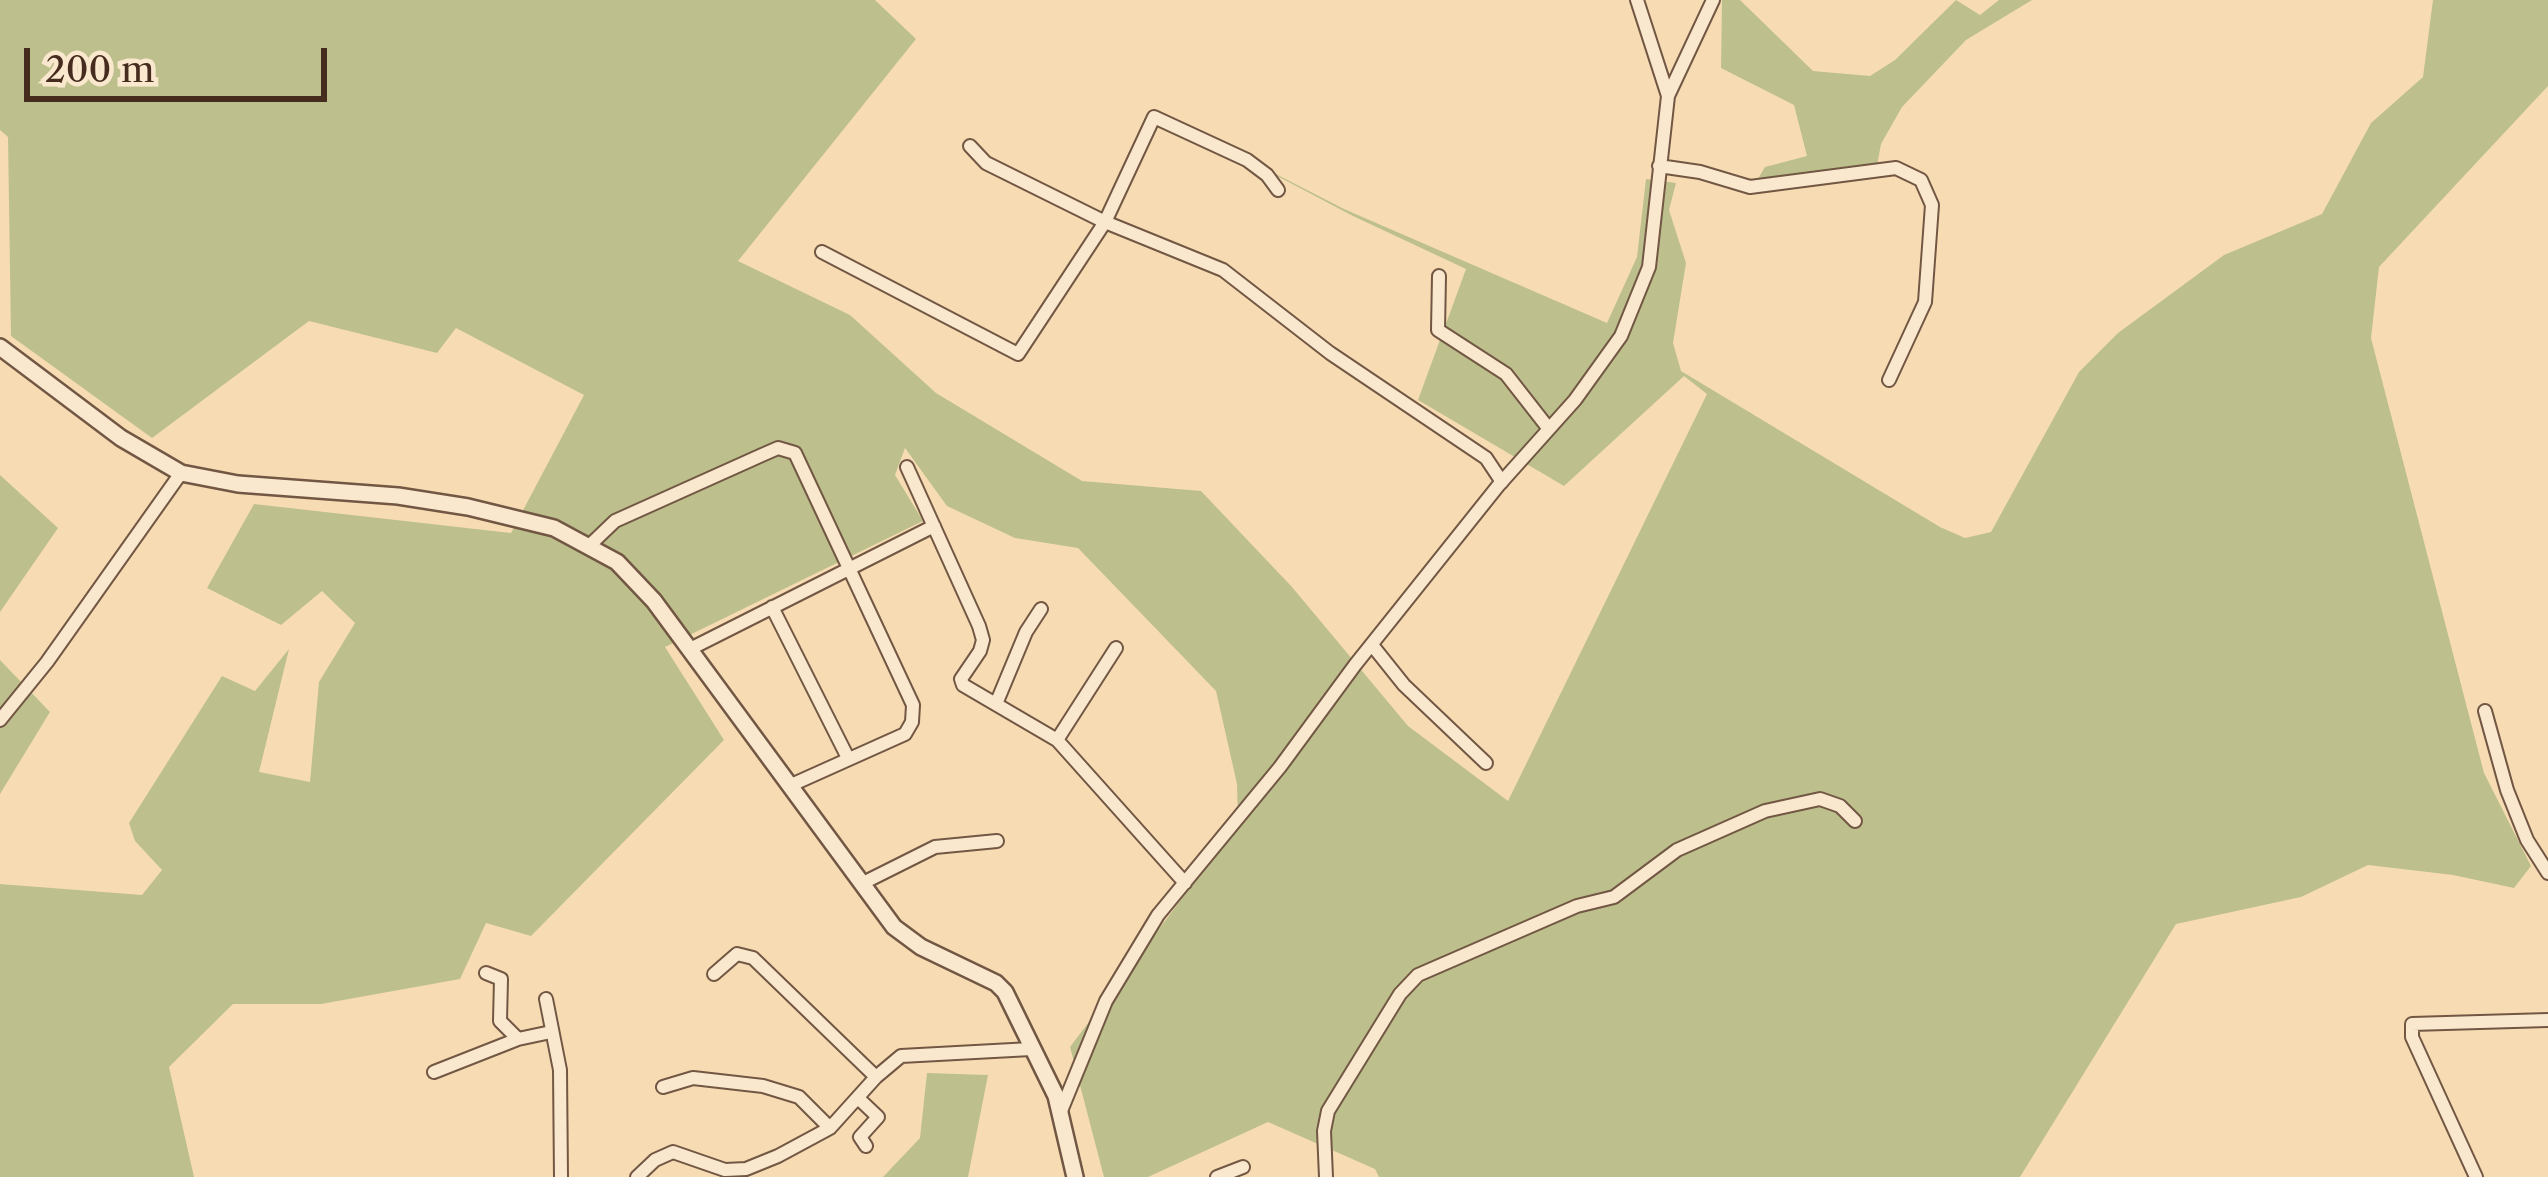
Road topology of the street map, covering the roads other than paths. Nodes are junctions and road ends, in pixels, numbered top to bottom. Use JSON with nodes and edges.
{"nodes":[{"id":1,"x":1637,"y":0,"type":"edge"},
{"id":2,"x":1713,"y":0,"type":"edge"},
{"id":3,"x":1668,"y":96,"type":"junction"},
{"id":4,"x":970,"y":146,"type":"dead end"},
{"id":5,"x":1659,"y":166,"type":"junction"},
{"id":6,"x":1278,"y":190,"type":"dead end"},
{"id":7,"x":1105,"y":222,"type":"junction"},
{"id":8,"x":822,"y":252,"type":"dead end"},
{"id":9,"x":1438,"y":276,"type":"dead end"},
{"id":10,"x":3,"y":355,"type":"edge"},
{"id":11,"x":1889,"y":380,"type":"dead end"},
{"id":12,"x":1549,"y":429,"type":"junction"},
{"id":13,"x":907,"y":467,"type":"dead end"},
{"id":14,"x":181,"y":473,"type":"junction"},
{"id":15,"x":1502,"y":482,"type":"junction"},
{"id":16,"x":934,"y":526,"type":"junction"},
{"id":17,"x":590,"y":545,"type":"junction"},
{"id":18,"x":845,"y":568,"type":"junction"},
{"id":19,"x":772,"y":607,"type":"junction"},
{"id":20,"x":1041,"y":608,"type":"dead end"},
{"id":21,"x":1372,"y":645,"type":"junction"},
{"id":22,"x":1116,"y":648,"type":"dead end"},
{"id":23,"x":690,"y":649,"type":"junction"},
{"id":24,"x":996,"y":704,"type":"junction"},
{"id":25,"x":2485,"y":711,"type":"dead end"},
{"id":26,"x":0,"y":721,"type":"edge"},
{"id":27,"x":1057,"y":740,"type":"junction"},
{"id":28,"x":848,"y":758,"type":"junction"},
{"id":29,"x":1486,"y":763,"type":"dead end"},
{"id":30,"x":789,"y":786,"type":"junction"},
{"id":31,"x":1855,"y":821,"type":"dead end"},
{"id":32,"x":997,"y":842,"type":"dead end"},
{"id":33,"x":2548,"y":873,"type":"edge"},
{"id":34,"x":1185,"y":883,"type":"junction"},
{"id":35,"x":863,"y":884,"type":"junction"},
{"id":36,"x":486,"y":973,"type":"dead end"},
{"id":37,"x":715,"y":974,"type":"dead end"},
{"id":38,"x":546,"y":999,"type":"dead end"},
{"id":39,"x":2548,"y":1020,"type":"edge"},
{"id":40,"x":551,"y":1032,"type":"junction"},
{"id":41,"x":518,"y":1040,"type":"junction"},
{"id":42,"x":1031,"y":1049,"type":"junction"},
{"id":43,"x":434,"y":1072,"type":"dead end"},
{"id":44,"x":876,"y":1077,"type":"junction"},
{"id":45,"x":663,"y":1087,"type":"dead end"},
{"id":46,"x":858,"y":1098,"type":"junction"},
{"id":47,"x":1061,"y":1111,"type":"junction"},
{"id":48,"x":830,"y":1128,"type":"junction"},
{"id":49,"x":866,"y":1146,"type":"dead end"},
{"id":50,"x":1243,"y":1168,"type":"dead end"},
{"id":51,"x":562,"y":1177,"type":"edge"},
{"id":52,"x":637,"y":1177,"type":"edge"},
{"id":53,"x":1075,"y":1177,"type":"edge"},
{"id":54,"x":1217,"y":1177,"type":"edge"},
{"id":55,"x":1326,"y":1177,"type":"edge"},
{"id":56,"x":2476,"y":1177,"type":"edge"}],
"edges":[{"from":1,"to":3,"type":"street"},
{"from":2,"to":3,"type":"street"},
{"from":3,"to":5,"type":"street"},
{"from":4,"to":7,"type":"street"},
{"from":5,"to":11,"type":"street"},
{"from":5,"to":12,"type":"street"},
{"from":6,"to":7,"type":"street"},
{"from":7,"to":8,"type":"street"},
{"from":7,"to":15,"type":"street"},
{"from":9,"to":12,"type":"street"},
{"from":10,"to":14,"type":"street"},
{"from":12,"to":15,"type":"street"},
{"from":13,"to":16,"type":"street"},
{"from":14,"to":17,"type":"street"},
{"from":14,"to":26,"type":"street"},
{"from":15,"to":21,"type":"street"},
{"from":16,"to":18,"type":"street"},
{"from":16,"to":24,"type":"street"},
{"from":17,"to":18,"type":"street"},
{"from":17,"to":23,"type":"street"},
{"from":18,"to":19,"type":"street"},
{"from":18,"to":28,"type":"street"},
{"from":19,"to":23,"type":"street"},
{"from":19,"to":28,"type":"street"},
{"from":20,"to":24,"type":"street"},
{"from":21,"to":29,"type":"street"},
{"from":21,"to":34,"type":"street"},
{"from":22,"to":27,"type":"street"},
{"from":23,"to":30,"type":"street"},
{"from":24,"to":27,"type":"street"},
{"from":25,"to":33,"type":"street"},
{"from":27,"to":34,"type":"street"},
{"from":28,"to":30,"type":"street"},
{"from":30,"to":35,"type":"street"},
{"from":31,"to":55,"type":"street"},
{"from":32,"to":35,"type":"street"},
{"from":34,"to":47,"type":"street"},
{"from":35,"to":42,"type":"street"},
{"from":36,"to":41,"type":"street"},
{"from":37,"to":44,"type":"street"},
{"from":38,"to":40,"type":"street"},
{"from":39,"to":56,"type":"street"},
{"from":40,"to":41,"type":"street"},
{"from":40,"to":51,"type":"street"},
{"from":41,"to":43,"type":"street"},
{"from":42,"to":44,"type":"street"},
{"from":42,"to":47,"type":"street"},
{"from":44,"to":46,"type":"street"},
{"from":45,"to":48,"type":"street"},
{"from":46,"to":48,"type":"street"},
{"from":46,"to":49,"type":"street"},
{"from":47,"to":53,"type":"street"},
{"from":48,"to":52,"type":"street"},
{"from":50,"to":54,"type":"street"}]}
